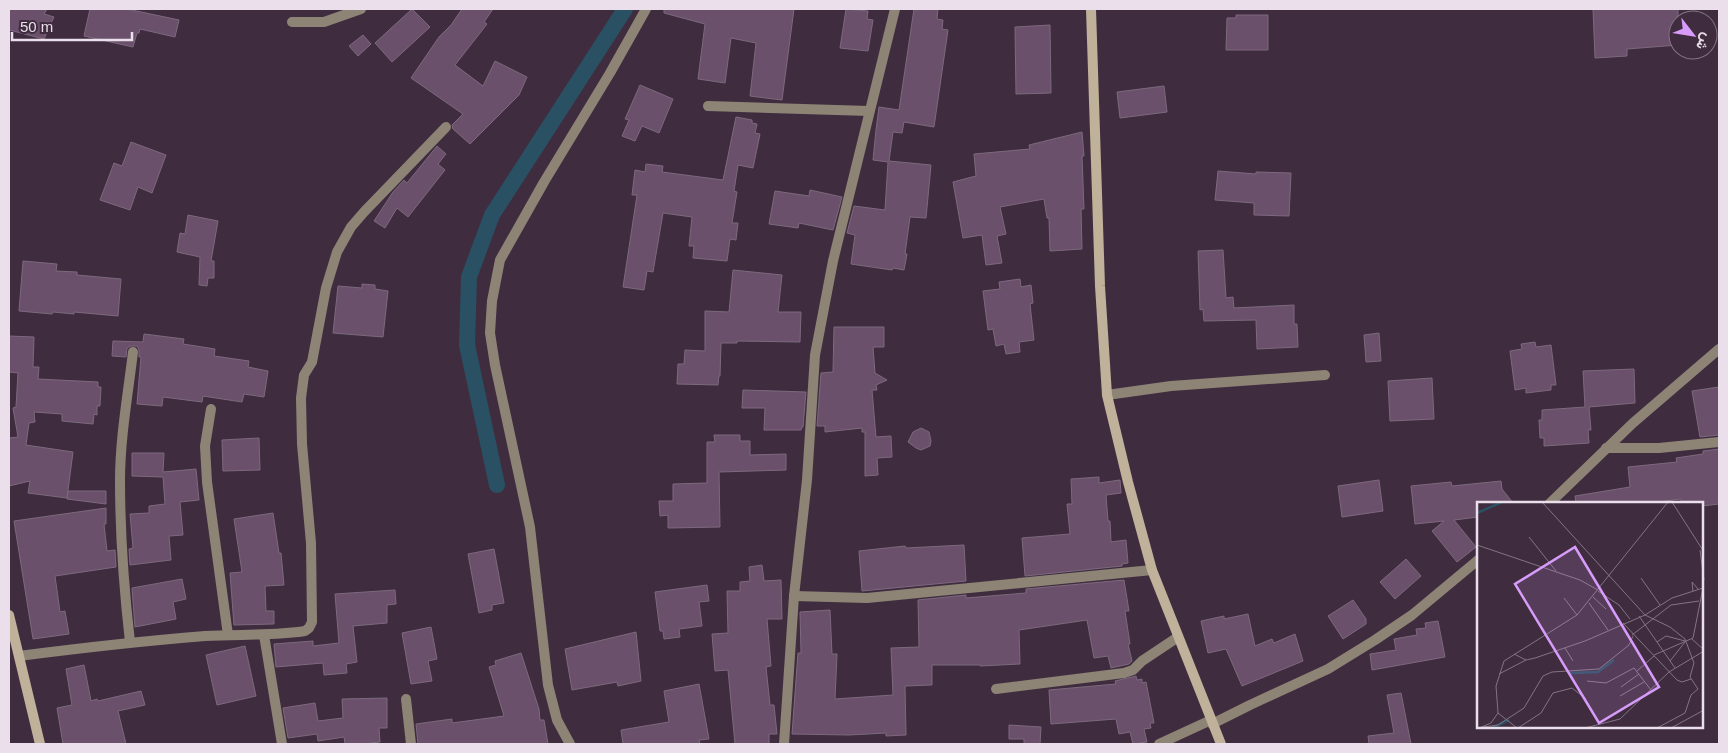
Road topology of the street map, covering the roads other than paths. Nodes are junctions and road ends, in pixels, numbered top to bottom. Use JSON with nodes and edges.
{"nodes":[{"id":1,"x":361,"y":9,"type":"edge"},
{"id":2,"x":646,"y":9,"type":"edge"},
{"id":3,"x":895,"y":9,"type":"edge"},
{"id":4,"x":1091,"y":9,"type":"edge"},
{"id":5,"x":292,"y":22,"type":"dead end"},
{"id":6,"x":708,"y":106,"type":"dead end"},
{"id":7,"x":869,"y":112,"type":"junction"},
{"id":8,"x":446,"y":127,"type":"dead end"},
{"id":9,"x":1719,"y":348,"type":"edge"},
{"id":10,"x":133,"y":352,"type":"dead end"},
{"id":11,"x":1326,"y":375,"type":"dead end"},
{"id":12,"x":1107,"y":395,"type":"junction"},
{"id":13,"x":212,"y":409,"type":"dead end"},
{"id":14,"x":1719,"y":442,"type":"edge"},
{"id":15,"x":1606,"y":448,"type":"junction"},
{"id":16,"x":1551,"y":502,"type":"edge"},
{"id":17,"x":1477,"y":561,"type":"edge"},
{"id":18,"x":1152,"y":570,"type":"junction"},
{"id":19,"x":794,"y":596,"type":"junction"},
{"id":20,"x":9,"y":615,"type":"edge"},
{"id":21,"x":228,"y":635,"type":"junction"},
{"id":22,"x":264,"y":635,"type":"junction"},
{"id":23,"x":1178,"y":637,"type":"junction"},
{"id":24,"x":130,"y":642,"type":"junction"},
{"id":25,"x":19,"y":656,"type":"junction"},
{"id":26,"x":996,"y":689,"type":"dead end"},
{"id":27,"x":406,"y":699,"type":"dead end"},
{"id":28,"x":1212,"y":722,"type":"junction"},
{"id":29,"x":40,"y":744,"type":"edge"},
{"id":30,"x":282,"y":744,"type":"edge"},
{"id":31,"x":412,"y":744,"type":"edge"},
{"id":32,"x":570,"y":744,"type":"edge"},
{"id":33,"x":784,"y":744,"type":"edge"},
{"id":34,"x":1159,"y":744,"type":"edge"},
{"id":35,"x":1222,"y":744,"type":"edge"}],
"edges":[{"from":1,"to":5,"type":"street"},
{"from":2,"to":32,"type":"street"},
{"from":3,"to":7,"type":"street"},
{"from":4,"to":12,"type":"main road"},
{"from":6,"to":7,"type":"street"},
{"from":7,"to":19,"type":"street"},
{"from":8,"to":22,"type":"street"},
{"from":9,"to":15,"type":"street"},
{"from":10,"to":24,"type":"street"},
{"from":11,"to":12,"type":"street"},
{"from":12,"to":18,"type":"main road"},
{"from":13,"to":21,"type":"street"},
{"from":14,"to":15,"type":"street"},
{"from":15,"to":16,"type":"street"},
{"from":17,"to":28,"type":"street"},
{"from":18,"to":19,"type":"street"},
{"from":18,"to":23,"type":"main road"},
{"from":19,"to":33,"type":"street"},
{"from":20,"to":25,"type":"main road"},
{"from":21,"to":22,"type":"street"},
{"from":21,"to":24,"type":"street"},
{"from":22,"to":30,"type":"street"},
{"from":23,"to":26,"type":"street"},
{"from":23,"to":28,"type":"main road"},
{"from":24,"to":25,"type":"street"},
{"from":25,"to":29,"type":"main road"},
{"from":27,"to":31,"type":"street"},
{"from":28,"to":34,"type":"street"},
{"from":28,"to":35,"type":"main road"}]}
